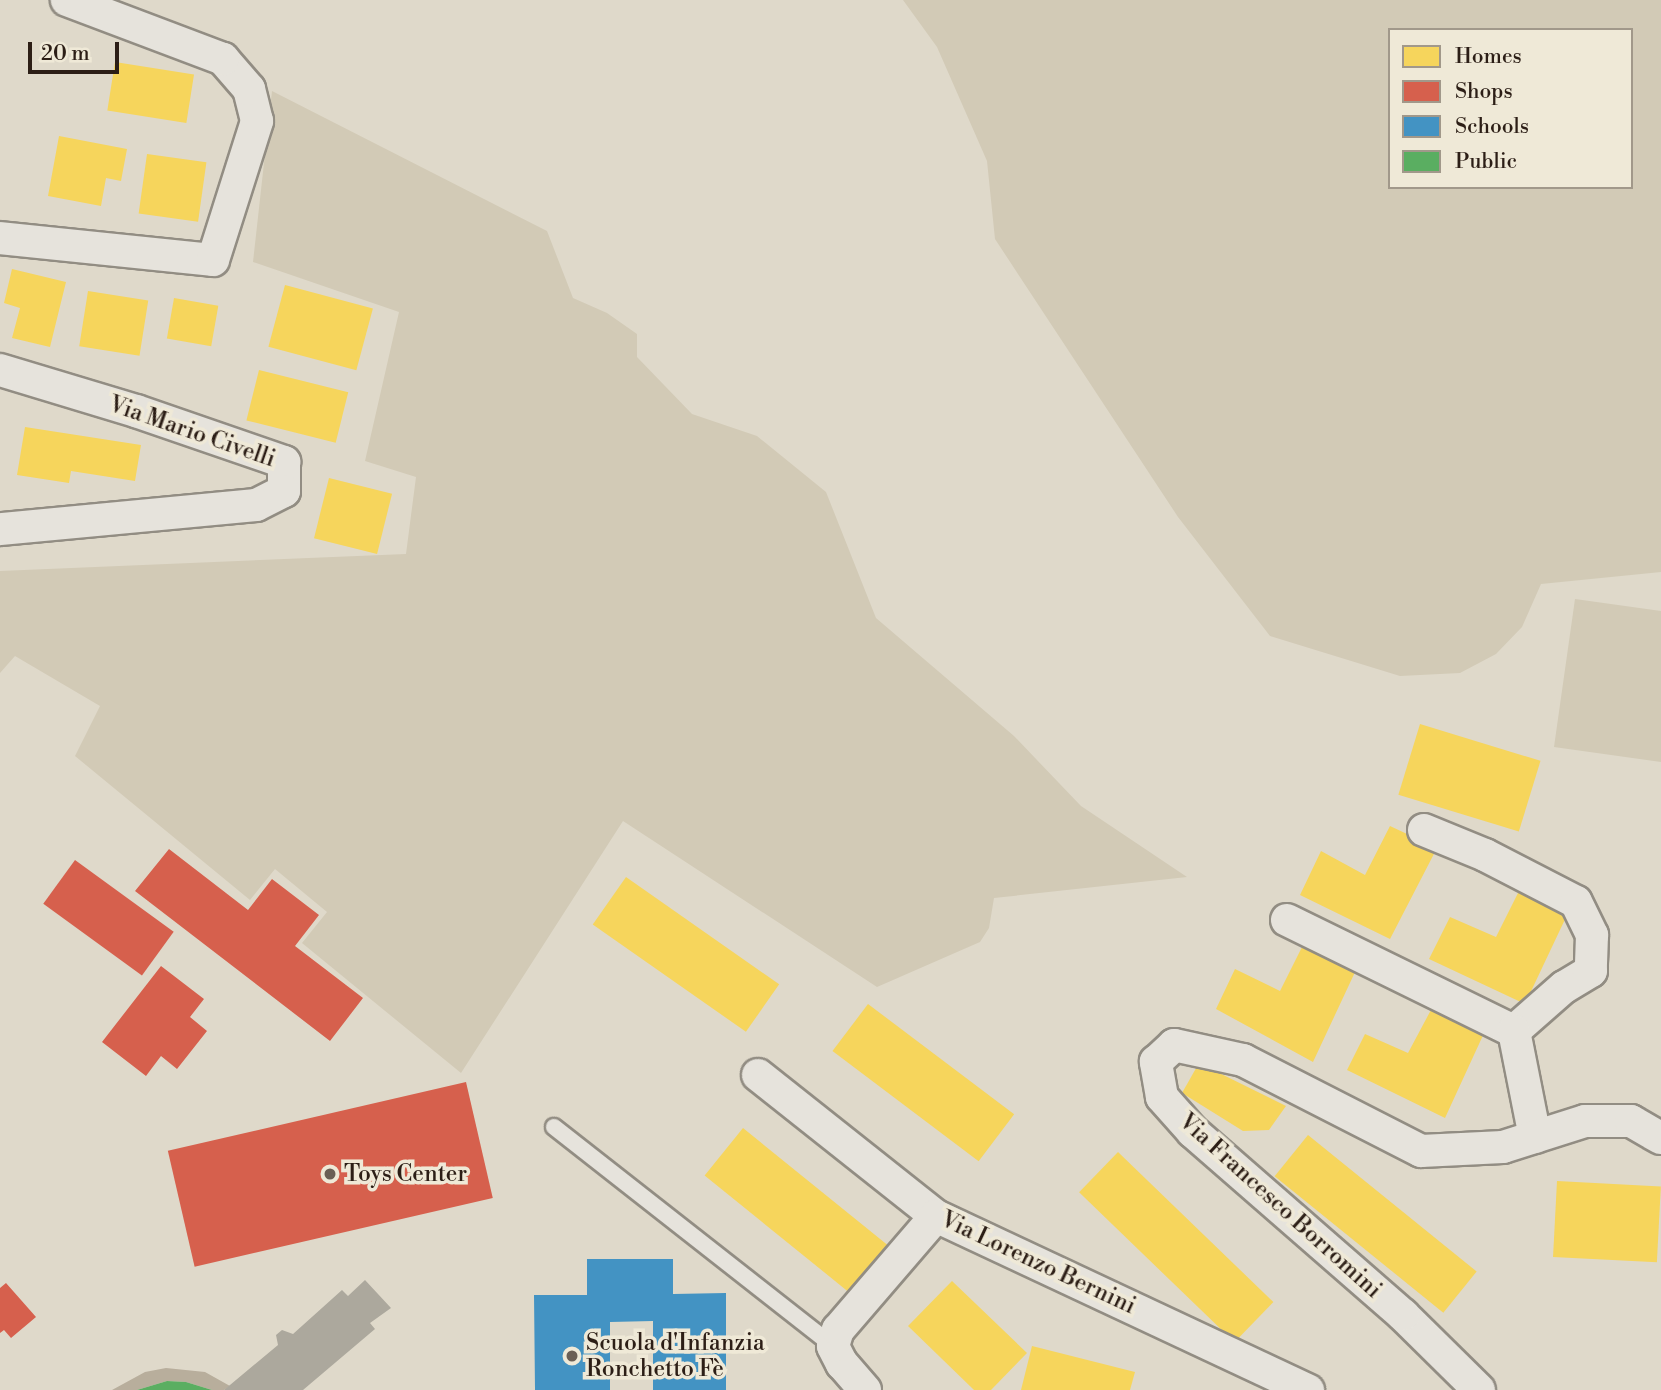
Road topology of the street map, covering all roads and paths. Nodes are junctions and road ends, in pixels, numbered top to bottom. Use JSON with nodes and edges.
{"nodes":[{"id":1,"x":67,"y":0,"type":"edge"},
{"id":2,"x":0,"y":238,"type":"edge"},
{"id":3,"x":0,"y":370,"type":"edge"},
{"id":4,"x":0,"y":529,"type":"edge"},
{"id":5,"x":1424,"y":830,"type":"dead end"},
{"id":6,"x":1287,"y":920,"type":"dead end"},
{"id":7,"x":1514,"y":1031,"type":"junction"},
{"id":8,"x":758,"y":1075,"type":"dead end"},
{"id":9,"x":554,"y":1127,"type":"dead end"},
{"id":10,"x":1535,"y":1137,"type":"junction"},
{"id":11,"x":1661,"y":1138,"type":"edge"},
{"id":12,"x":936,"y":1216,"type":"junction"},
{"id":13,"x":833,"y":1346,"type":"junction"},
{"id":14,"x":865,"y":1390,"type":"edge"},
{"id":15,"x":1308,"y":1390,"type":"edge"},
{"id":16,"x":1479,"y":1390,"type":"edge"}],
"edges":[{"from":1,"to":2,"type":"street"},
{"from":3,"to":4,"type":"street","name":"Via Mario Civelli"},
{"from":5,"to":7,"type":"street"},
{"from":6,"to":7,"type":"street"},
{"from":7,"to":10,"type":"street"},
{"from":8,"to":12,"type":"street","name":"Via Lorenzo Bernini"},
{"from":9,"to":13,"type":"lane"},
{"from":10,"to":11,"type":"street","name":"Via Francesco Borromini"},
{"from":10,"to":16,"type":"street","name":"Via Francesco Borromini"},
{"from":12,"to":13,"type":"street"},
{"from":12,"to":15,"type":"street","name":"Via Lorenzo Bernini"},
{"from":13,"to":14,"type":"street"}]}
